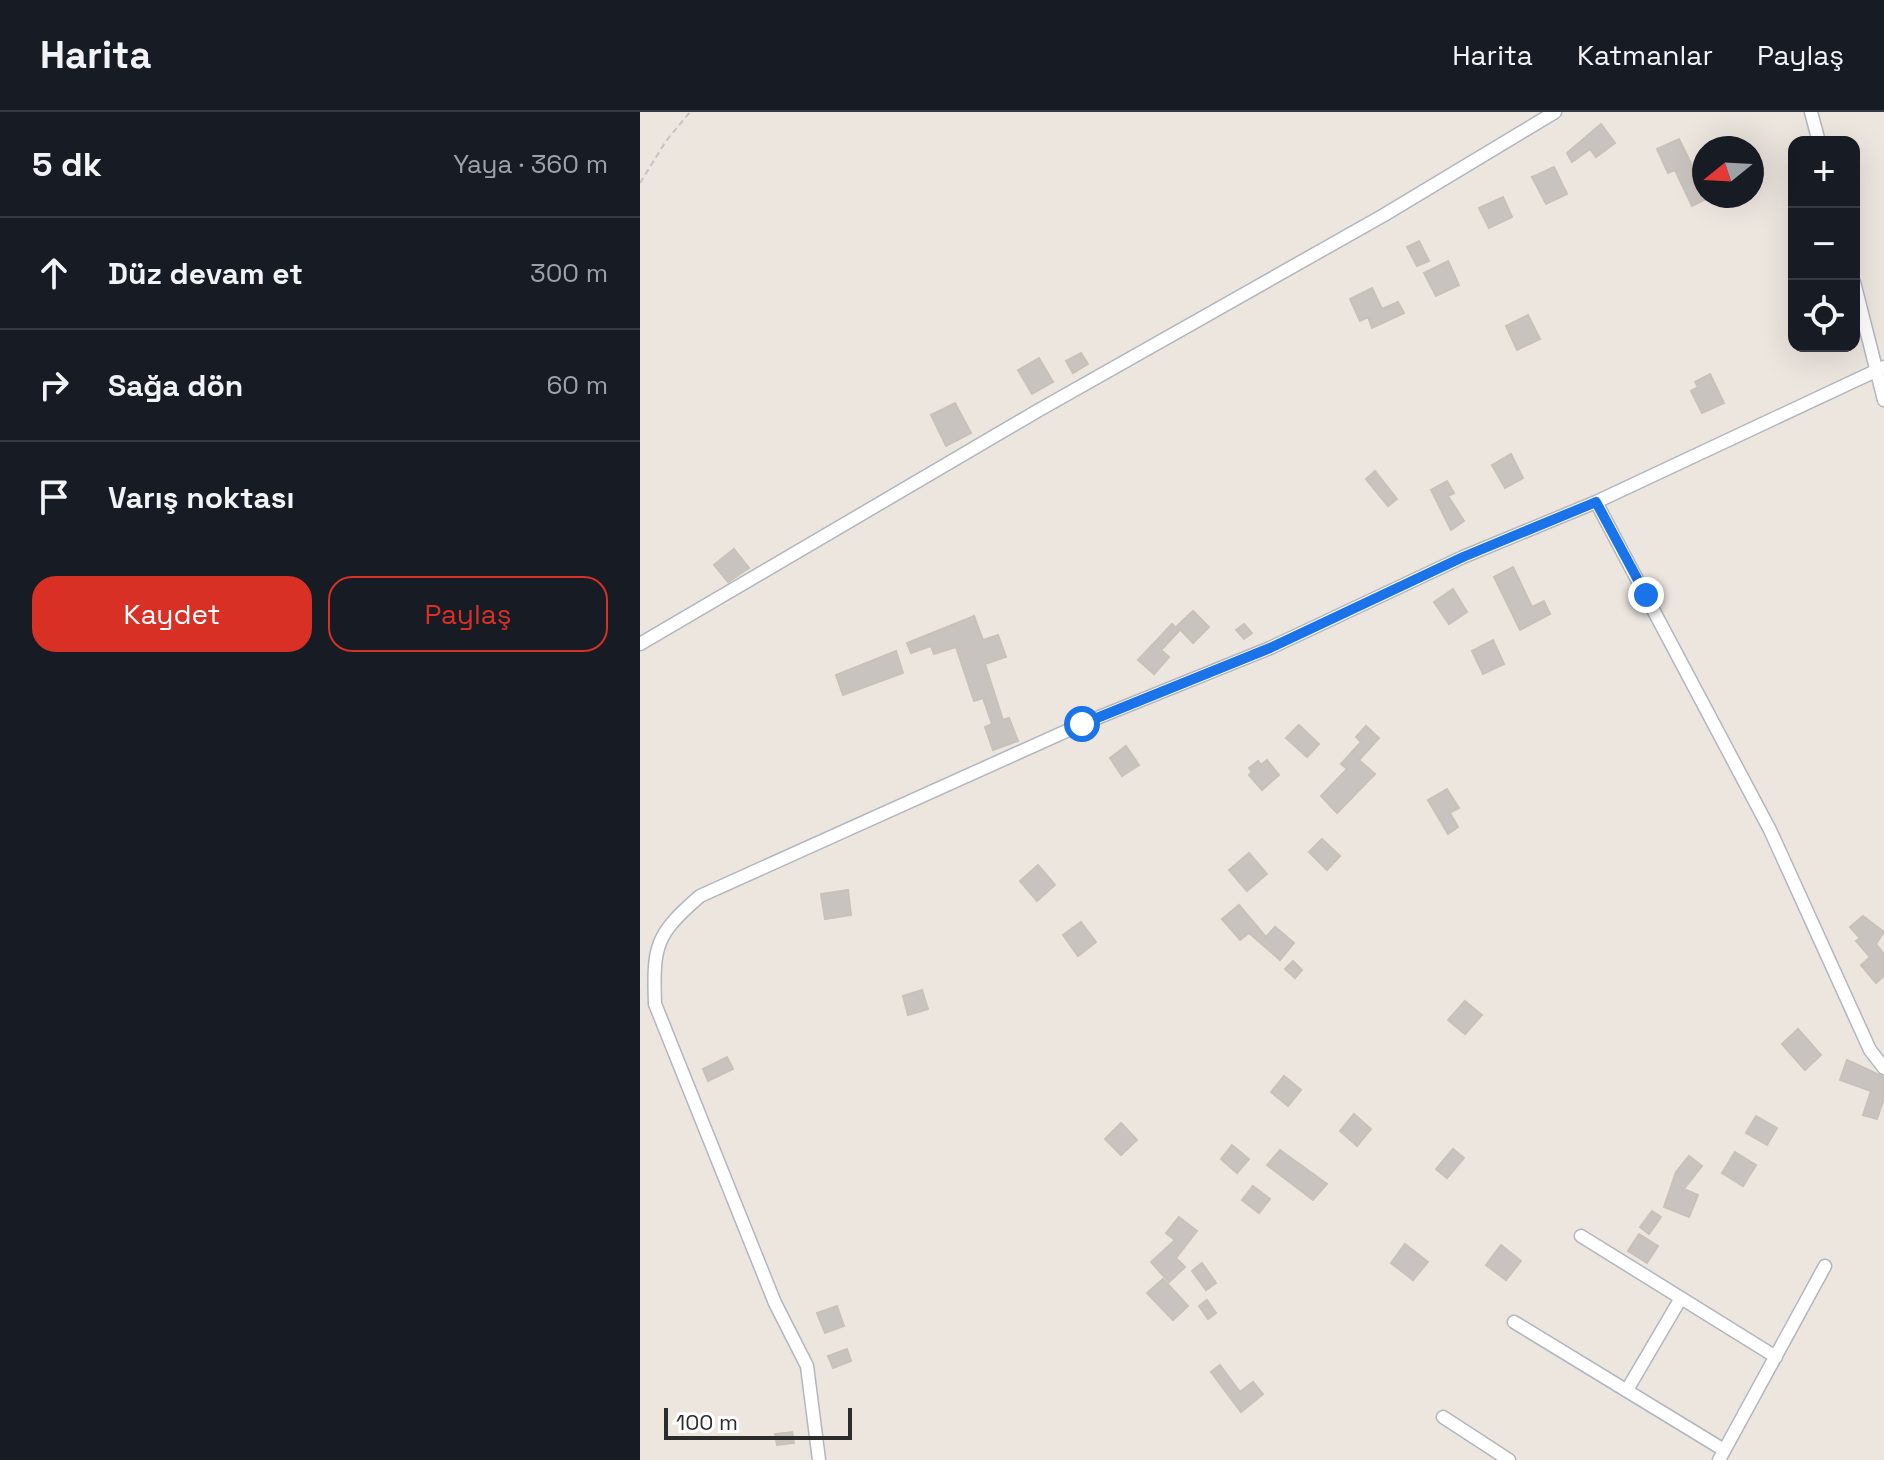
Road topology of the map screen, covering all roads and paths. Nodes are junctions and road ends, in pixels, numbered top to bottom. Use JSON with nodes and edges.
{"nodes":[{"id":1,"x":690,"y":112,"type":"edge"},
{"id":2,"x":1555,"y":112,"type":"edge"},
{"id":3,"x":1811,"y":112,"type":"edge"},
{"id":4,"x":1817,"y":136,"type":"edge"},
{"id":5,"x":640,"y":183,"type":"edge"},
{"id":6,"x":1860,"y":302,"type":"edge"},
{"id":7,"x":1880,"y":369,"type":"edge"},
{"id":8,"x":1884,"y":400,"type":"edge"},
{"id":9,"x":1596,"y":502,"type":"junction"},
{"id":10,"x":640,"y":644,"type":"edge"},
{"id":11,"x":1884,"y":1068,"type":"edge"},
{"id":12,"x":1581,"y":1236,"type":"dead end"},
{"id":13,"x":1825,"y":1266,"type":"dead end"},
{"id":14,"x":1681,"y":1298,"type":"junction"},
{"id":15,"x":1514,"y":1322,"type":"dead end"},
{"id":16,"x":1776,"y":1357,"type":"junction"},
{"id":17,"x":1627,"y":1390,"type":"junction"},
{"id":18,"x":1443,"y":1417,"type":"dead end"},
{"id":19,"x":1722,"y":1455,"type":"edge"},
{"id":20,"x":819,"y":1460,"type":"edge"},
{"id":21,"x":1509,"y":1460,"type":"edge"}],
"edges":[{"from":1,"to":5,"type":"path"},
{"from":2,"to":10,"type":"street"},
{"from":3,"to":4,"type":"street"},
{"from":6,"to":7,"type":"street"},
{"from":7,"to":8,"type":"street"},
{"from":7,"to":9,"type":"street"},
{"from":9,"to":11,"type":"street"},
{"from":9,"to":20,"type":"street"},
{"from":12,"to":14,"type":"street"},
{"from":13,"to":16,"type":"street"},
{"from":14,"to":16,"type":"street"},
{"from":14,"to":17,"type":"street"},
{"from":15,"to":17,"type":"street"},
{"from":16,"to":19,"type":"street"},
{"from":17,"to":19,"type":"street"},
{"from":18,"to":21,"type":"street"}]}
